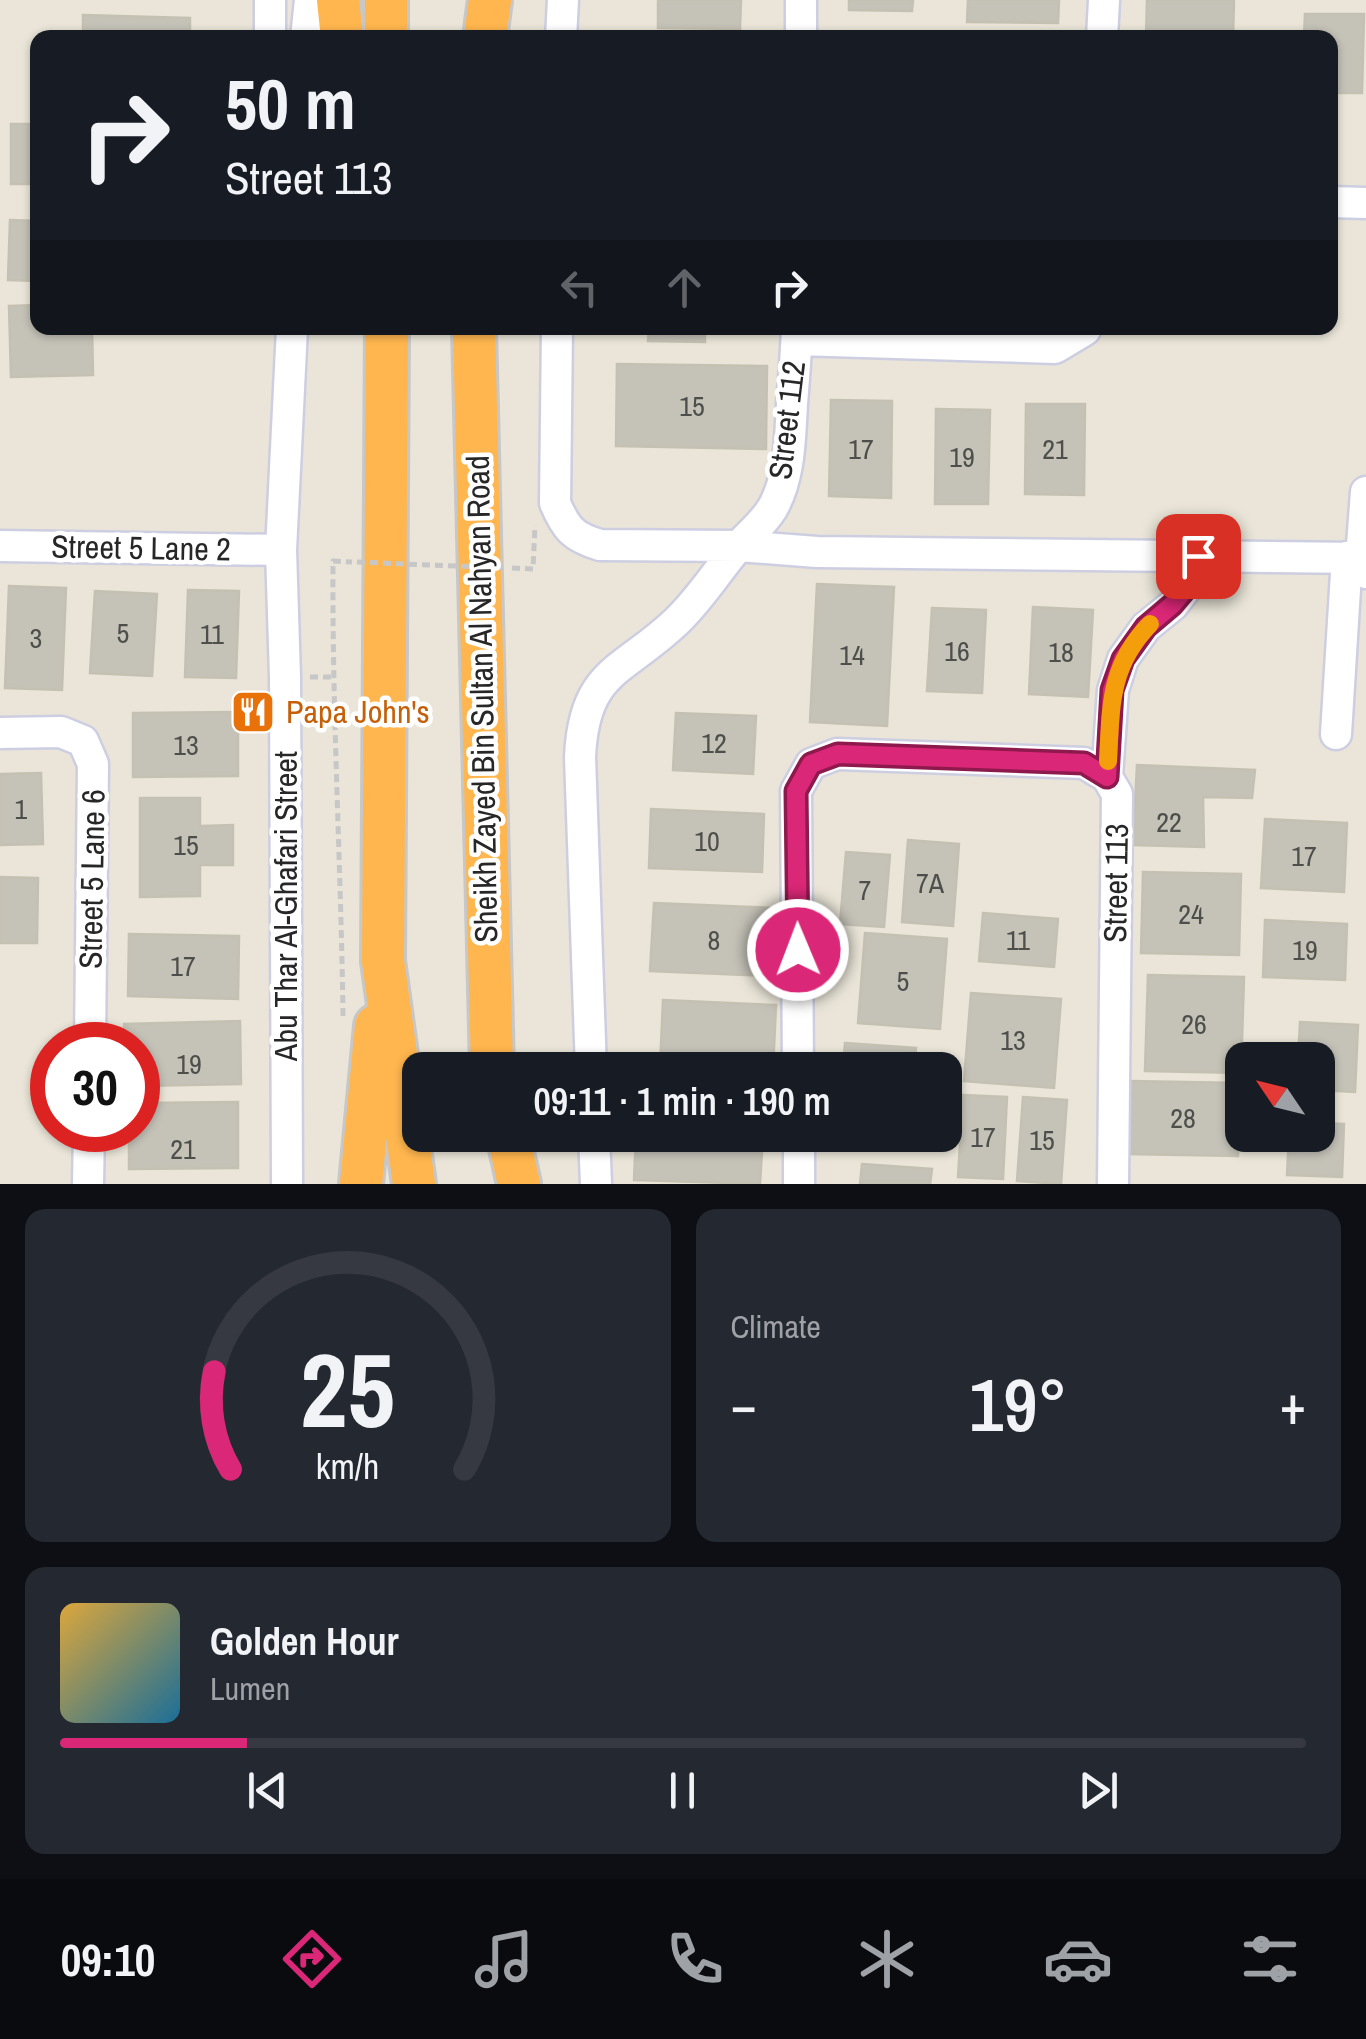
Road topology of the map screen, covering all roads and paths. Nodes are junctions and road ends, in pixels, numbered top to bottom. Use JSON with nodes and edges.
{"nodes":[{"id":1,"x":270,"y":0,"type":"edge"},
{"id":2,"x":310,"y":0,"type":"edge"},
{"id":3,"x":338,"y":0,"type":"edge"},
{"id":4,"x":386,"y":0,"type":"edge"},
{"id":5,"x":466,"y":0,"type":"edge"},
{"id":6,"x":490,"y":0,"type":"edge"},
{"id":7,"x":563,"y":0,"type":"edge"},
{"id":8,"x":802,"y":0,"type":"edge"},
{"id":9,"x":1104,"y":0,"type":"edge"},
{"id":10,"x":270,"y":30,"type":"edge"},
{"id":11,"x":307,"y":30,"type":"edge"},
{"id":12,"x":341,"y":30,"type":"edge"},
{"id":13,"x":386,"y":30,"type":"edge"},
{"id":14,"x":467,"y":30,"type":"edge"},
{"id":15,"x":486,"y":30,"type":"edge"},
{"id":16,"x":561,"y":30,"type":"edge"},
{"id":17,"x":801,"y":30,"type":"edge"},
{"id":18,"x":1102,"y":30,"type":"edge"},
{"id":19,"x":1338,"y":202,"type":"edge"},
{"id":20,"x":1366,"y":203,"type":"edge"},
{"id":21,"x":292,"y":335,"type":"edge"},
{"id":22,"x":387,"y":335,"type":"edge"},
{"id":23,"x":474,"y":335,"type":"edge"},
{"id":24,"x":556,"y":335,"type":"edge"},
{"id":25,"x":797,"y":335,"type":"edge"},
{"id":26,"x":815,"y":335,"type":"edge"},
{"id":27,"x":1077,"y":335,"type":"edge"},
{"id":28,"x":1366,"y":492,"type":"edge"},
{"id":29,"x":0,"y":546,"type":"edge"},
{"id":30,"x":738,"y":546,"type":"junction"},
{"id":31,"x":281,"y":550,"type":"junction"},
{"id":32,"x":1198,"y":556,"type":"junction"},
{"id":33,"x":1358,"y":563,"type":"edge"},
{"id":34,"x":533,"y":568,"type":"dead end"},
{"id":35,"x":0,"y":733,"type":"edge"},
{"id":36,"x":1336,"y":734,"type":"dead end"},
{"id":37,"x":1107,"y":777,"type":"junction"},
{"id":38,"x":383,"y":961,"type":"junction"},
{"id":39,"x":343,"y":1017,"type":"dead end"},
{"id":40,"x":90,"y":1022,"type":"edge"},
{"id":41,"x":492,"y":1052,"type":"edge"},
{"id":42,"x":591,"y":1052,"type":"edge"},
{"id":43,"x":798,"y":1052,"type":"edge"},
{"id":44,"x":89,"y":1152,"type":"edge"},
{"id":45,"x":501,"y":1152,"type":"edge"},
{"id":46,"x":512,"y":1152,"type":"edge"},
{"id":47,"x":595,"y":1152,"type":"edge"},
{"id":48,"x":799,"y":1152,"type":"edge"},
{"id":49,"x":88,"y":1184,"type":"edge"},
{"id":50,"x":288,"y":1184,"type":"edge"},
{"id":51,"x":361,"y":1184,"type":"edge"},
{"id":52,"x":414,"y":1184,"type":"edge"},
{"id":53,"x":505,"y":1184,"type":"edge"},
{"id":54,"x":519,"y":1184,"type":"edge"},
{"id":55,"x":596,"y":1184,"type":"edge"},
{"id":56,"x":799,"y":1184,"type":"edge"},
{"id":57,"x":1113,"y":1184,"type":"edge"}],
"edges":[{"from":1,"to":10,"type":"street"},
{"from":2,"to":11,"type":"street"},
{"from":3,"to":12,"type":"highway"},
{"from":4,"to":13,"type":"highway"},
{"from":5,"to":14,"type":"highway"},
{"from":6,"to":15,"type":"highway"},
{"from":7,"to":16,"type":"street"},
{"from":8,"to":17,"type":"street"},
{"from":9,"to":18,"type":"street"},
{"from":19,"to":20,"type":"street"},
{"from":21,"to":31,"type":"street","name":"Abu Thar Al-Ghafari Street"},
{"from":22,"to":38,"type":"highway"},
{"from":23,"to":41,"type":"highway","name":"Sheikh Zayed Bin Sultan Al Nahyan Road"},
{"from":24,"to":30,"type":"street"},
{"from":25,"to":30,"type":"street","name":"Street 112"},
{"from":26,"to":27,"type":"street","name":"Street 112"},
{"from":28,"to":33,"type":"street"},
{"from":29,"to":31,"type":"street","name":"Street 5 Lane 2"},
{"from":30,"to":32,"type":"street"},
{"from":30,"to":42,"type":"street","name":"Street 112"},
{"from":31,"to":50,"type":"street","name":"Abu Thar Al-Ghafari Street"},
{"from":32,"to":33,"type":"street"},
{"from":32,"to":37,"type":"street"},
{"from":33,"to":36,"type":"street"},
{"from":34,"to":39,"type":"path","bridge":true},
{"from":35,"to":40,"type":"street","name":"Street 5 Lane 6"},
{"from":37,"to":43,"type":"street","name":"Street 113"},
{"from":37,"to":57,"type":"street","name":"Street 113"},
{"from":38,"to":51,"type":"highway"},
{"from":38,"to":52,"type":"highway"},
{"from":44,"to":49,"type":"street"},
{"from":45,"to":53,"type":"highway"},
{"from":46,"to":54,"type":"highway"},
{"from":47,"to":55,"type":"street"},
{"from":48,"to":56,"type":"street"}]}
